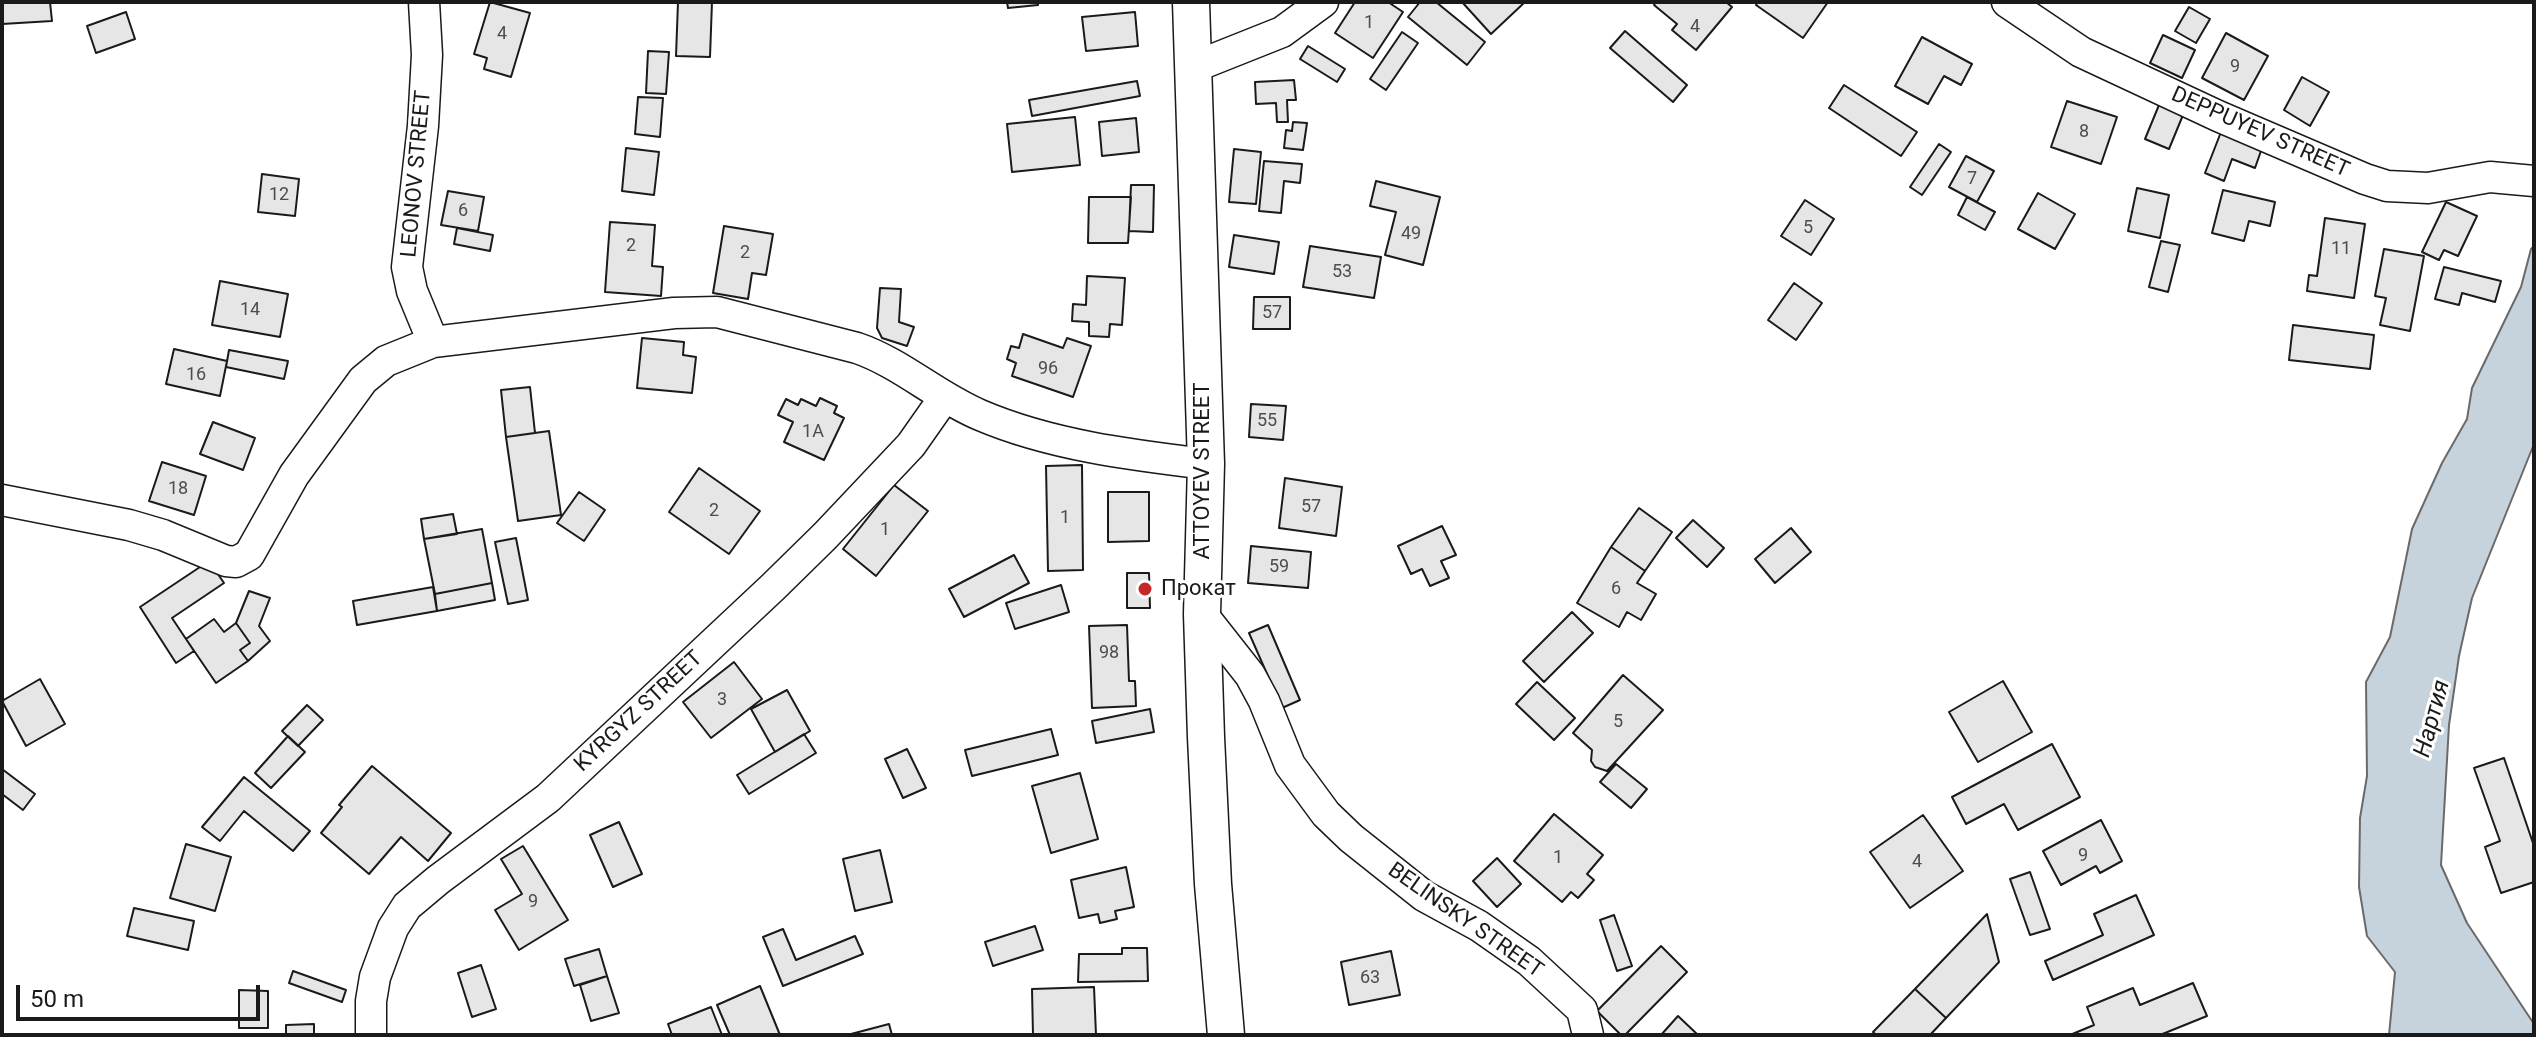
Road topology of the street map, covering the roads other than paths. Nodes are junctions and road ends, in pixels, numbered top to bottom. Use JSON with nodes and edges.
{"nodes":[{"id":1,"x":424,"y":2,"type":"edge"},
{"id":2,"x":1191,"y":2,"type":"edge"},
{"id":3,"x":1323,"y":2,"type":"edge"},
{"id":4,"x":2007,"y":2,"type":"edge"},
{"id":5,"x":1194,"y":67,"type":"junction"},
{"id":6,"x":2526,"y":179,"type":"edge"},
{"id":7,"x":433,"y":342,"type":"junction"},
{"id":8,"x":944,"y":398,"type":"junction"},
{"id":9,"x":1206,"y":464,"type":"junction"},
{"id":10,"x":2,"y":500,"type":"edge"},
{"id":11,"x":1202,"y":614,"type":"junction"},
{"id":12,"x":371,"y":1035,"type":"edge"},
{"id":13,"x":1226,"y":1035,"type":"edge"},
{"id":14,"x":1588,"y":1035,"type":"edge"}],
"edges":[{"from":1,"to":7,"type":"street","name":"LEONOV STREET"},
{"from":2,"to":5,"type":"street","name":"ATTOYEV STREET"},
{"from":3,"to":5,"type":"street"},
{"from":4,"to":6,"type":"street","name":"DEPPUYEV STREET"},
{"from":5,"to":9,"type":"street","name":"ATTOYEV STREET"},
{"from":7,"to":8,"type":"street"},
{"from":7,"to":10,"type":"street"},
{"from":8,"to":9,"type":"street"},
{"from":8,"to":12,"type":"street","name":"KYRGYZ STREET"},
{"from":9,"to":11,"type":"street","name":"ATTOYEV STREET"},
{"from":11,"to":13,"type":"street","name":"ATTOYEV STREET"},
{"from":11,"to":14,"type":"street","name":"BELINSKY STREET"}]}
